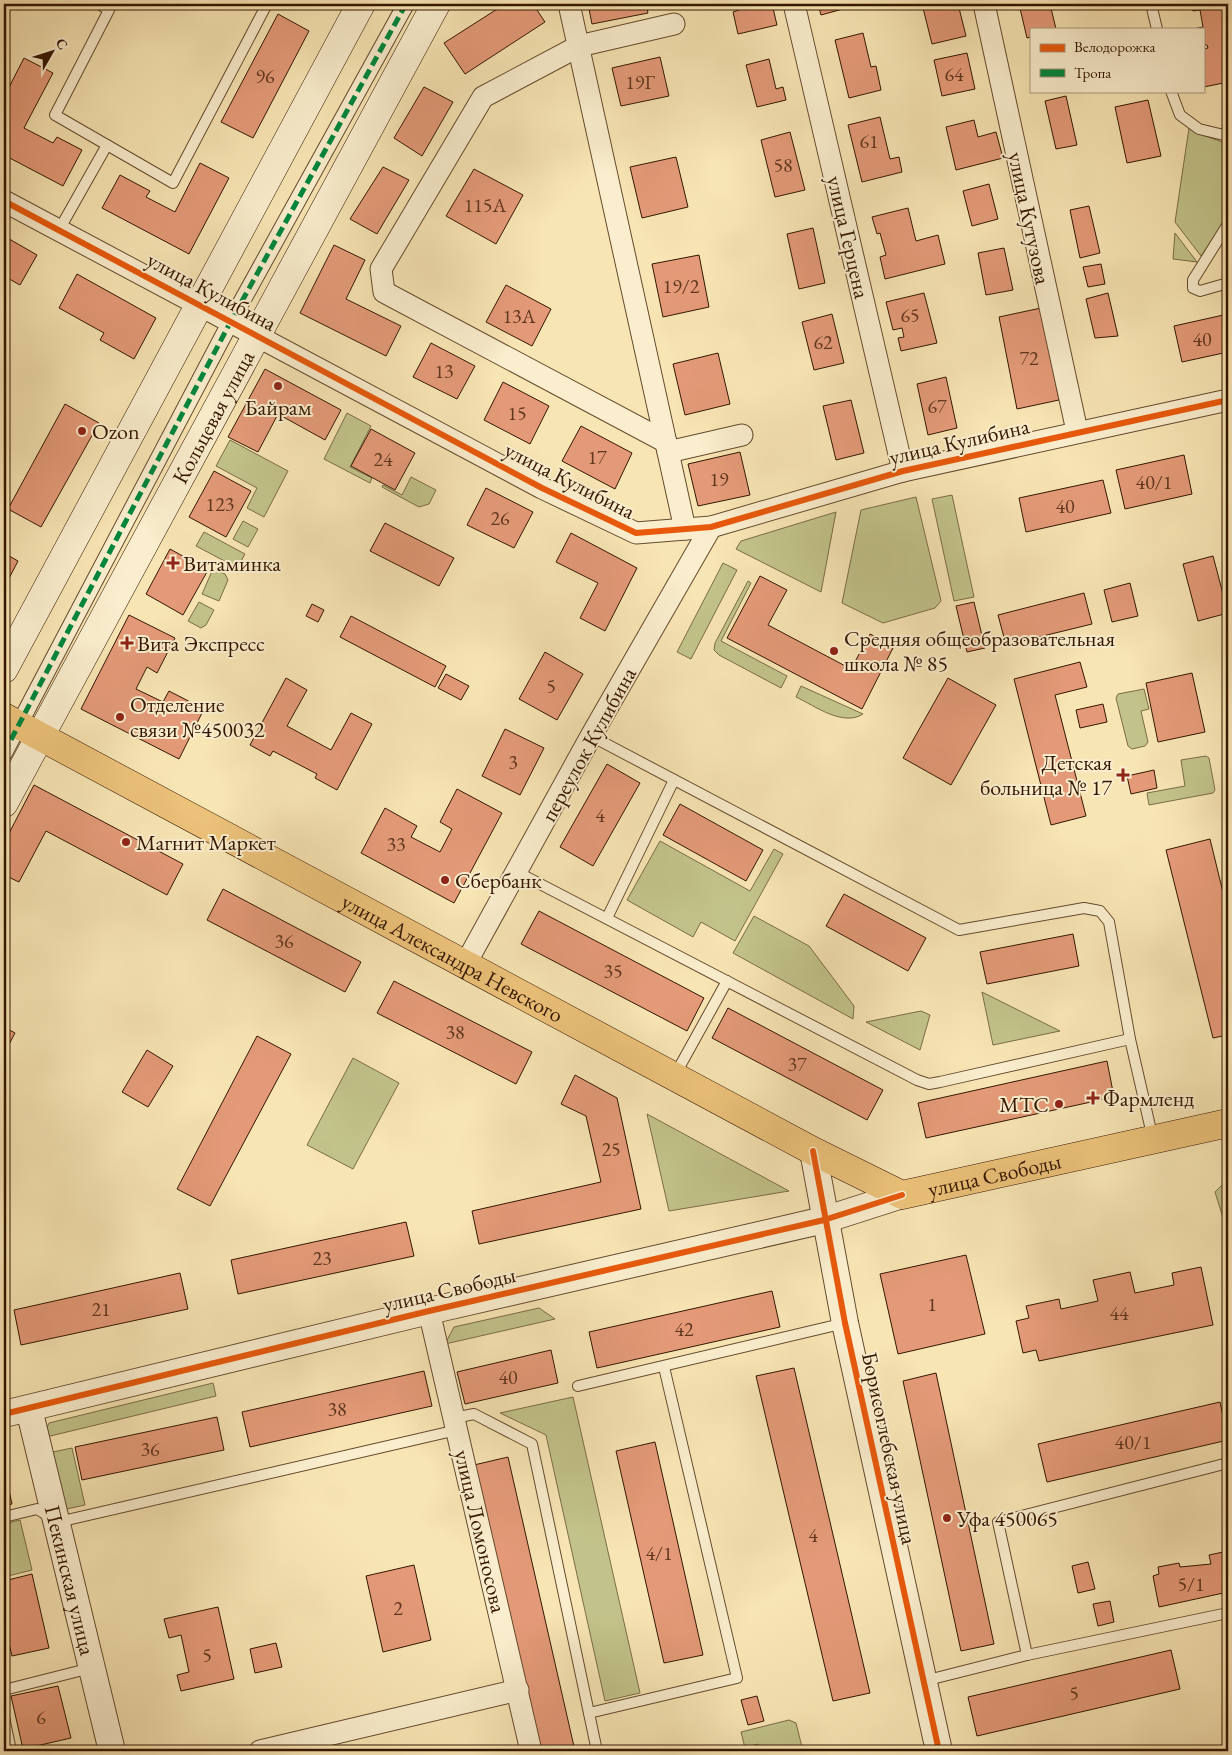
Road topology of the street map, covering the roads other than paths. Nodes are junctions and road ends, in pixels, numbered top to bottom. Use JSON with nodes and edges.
{"nodes":[{"id":1,"x":99,"y":4,"type":"edge"},
{"id":2,"x":267,"y":4,"type":"edge"},
{"id":3,"x":361,"y":4,"type":"edge"},
{"id":4,"x":406,"y":4,"type":"edge"},
{"id":5,"x":436,"y":4,"type":"edge"},
{"id":6,"x":569,"y":4,"type":"edge"},
{"id":7,"x":794,"y":4,"type":"edge"},
{"id":8,"x":984,"y":4,"type":"edge"},
{"id":9,"x":1151,"y":4,"type":"edge"},
{"id":10,"x":674,"y":24,"type":"dead end"},
{"id":11,"x":1157,"y":28,"type":"edge"},
{"id":12,"x":579,"y":46,"type":"junction"},
{"id":13,"x":1171,"y":92,"type":"edge"},
{"id":14,"x":1228,"y":136,"type":"edge"},
{"id":15,"x":107,"y":145,"type":"junction"},
{"id":16,"x":4,"y":200,"type":"edge"},
{"id":17,"x":1228,"y":224,"type":"edge"},
{"id":18,"x":59,"y":230,"type":"junction"},
{"id":19,"x":1228,"y":283,"type":"edge"},
{"id":20,"x":198,"y":304,"type":"junction"},
{"id":21,"x":231,"y":321,"type":"junction"},
{"id":22,"x":257,"y":334,"type":"junction"},
{"id":23,"x":1228,"y":400,"type":"edge"},
{"id":24,"x":1077,"y":431,"type":"junction"},
{"id":25,"x":742,"y":435,"type":"dead end"},
{"id":26,"x":667,"y":447,"type":"junction"},
{"id":27,"x":903,"y":471,"type":"junction"},
{"id":28,"x":711,"y":527,"type":"junction"},
{"id":29,"x":684,"y":529,"type":"junction"},
{"id":30,"x":4,"y":669,"type":"edge"},
{"id":31,"x":21,"y":726,"type":"edge"},
{"id":32,"x":591,"y":736,"type":"junction"},
{"id":33,"x":4,"y":753,"type":"edge"},
{"id":34,"x":674,"y":780,"type":"junction"},
{"id":35,"x":4,"y":803,"type":"edge"},
{"id":36,"x":517,"y":872,"type":"junction"},
{"id":37,"x":607,"y":918,"type":"junction"},
{"id":38,"x":466,"y":963,"type":"junction"},
{"id":39,"x":728,"y":981,"type":"junction"},
{"id":40,"x":1130,"y":1039,"type":"junction"},
{"id":41,"x":674,"y":1075,"type":"junction"},
{"id":42,"x":1228,"y":1123,"type":"edge"},
{"id":43,"x":1153,"y":1139,"type":"junction"},
{"id":44,"x":813,"y":1151,"type":"junction"},
{"id":45,"x":902,"y":1196,"type":"junction"},
{"id":46,"x":824,"y":1220,"type":"junction"},
{"id":47,"x":429,"y":1311,"type":"junction"},
{"id":48,"x":845,"y":1323,"type":"junction"},
{"id":49,"x":664,"y":1367,"type":"junction"},
{"id":50,"x":578,"y":1386,"type":"dead end"},
{"id":51,"x":29,"y":1409,"type":"junction"},
{"id":52,"x":4,"y":1414,"type":"edge"},
{"id":53,"x":456,"y":1424,"type":"junction"},
{"id":54,"x":1228,"y":1463,"type":"edge"},
{"id":55,"x":4,"y":1517,"type":"edge"},
{"id":56,"x":58,"y":1522,"type":"junction"},
{"id":57,"x":1228,"y":1613,"type":"edge"},
{"id":58,"x":1027,"y":1654,"type":"junction"},
{"id":59,"x":92,"y":1668,"type":"junction"},
{"id":60,"x":923,"y":1681,"type":"junction"},
{"id":61,"x":4,"y":1690,"type":"edge"},
{"id":62,"x":518,"y":1690,"type":"junction"},
{"id":63,"x":589,"y":1713,"type":"junction"},
{"id":64,"x":4,"y":1717,"type":"edge"},
{"id":65,"x":314,"y":1745,"type":"edge"},
{"id":66,"x":11,"y":1751,"type":"edge"},
{"id":67,"x":112,"y":1751,"type":"edge"},
{"id":68,"x":260,"y":1751,"type":"edge"},
{"id":69,"x":531,"y":1751,"type":"edge"},
{"id":70,"x":597,"y":1751,"type":"edge"},
{"id":71,"x":939,"y":1751,"type":"edge"}],
"edges":[{"from":1,"to":15,"type":"lane"},
{"from":2,"to":15,"type":"lane"},
{"from":3,"to":20,"type":"main road"},
{"from":4,"to":21,"type":"street"},
{"from":5,"to":22,"type":"main road","name":"Кольцевая улица"},
{"from":6,"to":12,"type":"street"},
{"from":7,"to":27,"type":"street","name":"улица Герцена"},
{"from":8,"to":24,"type":"street","name":"улица Кутузова"},
{"from":9,"to":11,"type":"lane"},
{"from":10,"to":12,"type":"street"},
{"from":12,"to":26,"type":"street"},
{"from":12,"to":26,"type":"street"},
{"from":13,"to":14,"type":"lane"},
{"from":15,"to":18,"type":"lane"},
{"from":16,"to":18,"type":"street","name":"улица Кулибина"},
{"from":17,"to":19,"type":"lane"},
{"from":18,"to":20,"type":"street","name":"улица Кулибина"},
{"from":20,"to":21,"type":"street","name":"улица Кулибина"},
{"from":20,"to":30,"type":"main road"},
{"from":21,"to":22,"type":"street","name":"улица Кулибина"},
{"from":21,"to":31,"type":"street"},
{"from":22,"to":29,"type":"street","name":"улица Кулибина"},
{"from":22,"to":31,"type":"main road","name":"Кольцевая улица"},
{"from":23,"to":24,"type":"street","name":"улица Кулибина"},
{"from":24,"to":27,"type":"street","name":"улица Кулибина"},
{"from":25,"to":26,"type":"street"},
{"from":26,"to":29,"type":"street"},
{"from":27,"to":28,"type":"street","name":"улица Кулибина"},
{"from":28,"to":29,"type":"street","name":"улица Кулибина"},
{"from":28,"to":32,"type":"street","name":"переулок Кулибина"},
{"from":31,"to":33,"type":"street"},
{"from":31,"to":35,"type":"main road","name":"Кольцевая улица"},
{"from":31,"to":38,"type":"main road","name":"улица Александра Невского"},
{"from":32,"to":34,"type":"lane"},
{"from":32,"to":36,"type":"street","name":"переулок Кулибина"},
{"from":34,"to":37,"type":"lane"},
{"from":34,"to":40,"type":"lane"},
{"from":36,"to":37,"type":"lane"},
{"from":36,"to":38,"type":"street","name":"переулок Кулибина"},
{"from":37,"to":39,"type":"lane"},
{"from":38,"to":41,"type":"main road","name":"улица Александра Невского"},
{"from":39,"to":40,"type":"lane"},
{"from":39,"to":41,"type":"lane"},
{"from":40,"to":43,"type":"lane"},
{"from":41,"to":44,"type":"main road","name":"улица Александра Невского"},
{"from":42,"to":43,"type":"main road","name":"улица Свободы"},
{"from":43,"to":45,"type":"main road","name":"улица Свободы"},
{"from":44,"to":45,"type":"main road","name":"улица Александра Невского"},
{"from":44,"to":46,"type":"street","name":"Борисоглебская улица"},
{"from":45,"to":46,"type":"street","name":"улица Свободы"},
{"from":46,"to":47,"type":"street","name":"улица Свободы"},
{"from":46,"to":48,"type":"street","name":"Борисоглебская улица"},
{"from":47,"to":51,"type":"street","name":"улица Свободы"},
{"from":47,"to":53,"type":"street","name":"улица Ломоносова"},
{"from":48,"to":49,"type":"lane"},
{"from":48,"to":60,"type":"street","name":"Борисоглебская улица"},
{"from":49,"to":50,"type":"lane"},
{"from":49,"to":63,"type":"lane"},
{"from":51,"to":52,"type":"street","name":"улица Свободы"},
{"from":51,"to":56,"type":"street","name":"Пекинская улица"},
{"from":53,"to":56,"type":"lane"},
{"from":53,"to":62,"type":"street","name":"улица Ломоносова"},
{"from":53,"to":63,"type":"lane"},
{"from":54,"to":58,"type":"lane"},
{"from":55,"to":56,"type":"lane"},
{"from":56,"to":59,"type":"street","name":"Пекинская улица"},
{"from":57,"to":58,"type":"lane"},
{"from":58,"to":60,"type":"lane"},
{"from":59,"to":61,"type":"lane"},
{"from":59,"to":67,"type":"street","name":"Пекинская улица"},
{"from":60,"to":71,"type":"street","name":"Борисоглебская улица"},
{"from":62,"to":65,"type":"street"},
{"from":62,"to":69,"type":"street","name":"улица Ломоносова"},
{"from":63,"to":70,"type":"lane"},
{"from":64,"to":66,"type":"lane"},
{"from":65,"to":68,"type":"street"}]}
